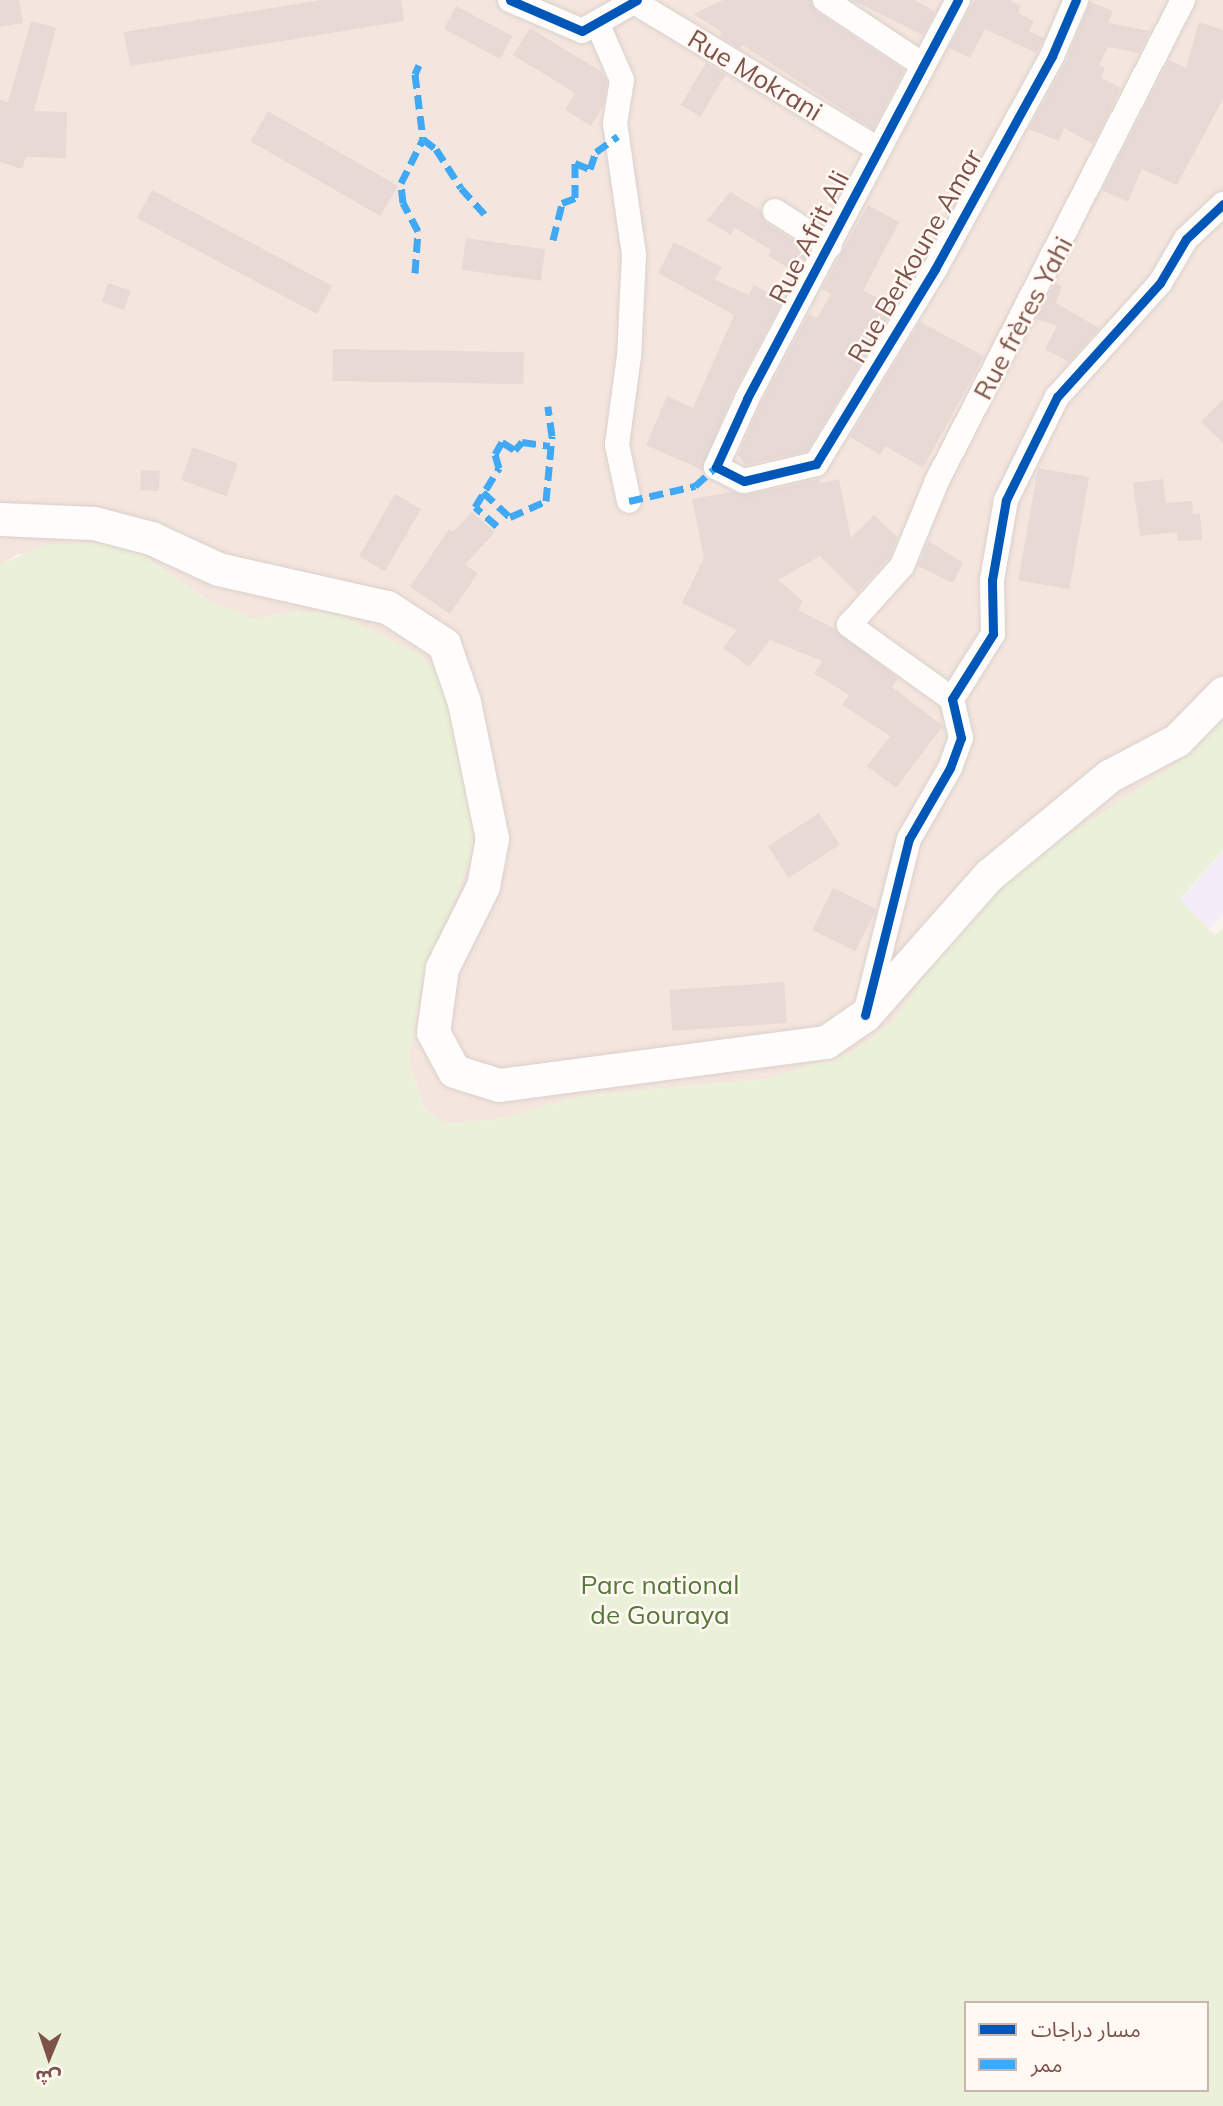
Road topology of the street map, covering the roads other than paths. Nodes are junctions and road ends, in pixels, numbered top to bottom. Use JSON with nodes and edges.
{"nodes":[{"id":1,"x":510,"y":0,"type":"edge"},
{"id":2,"x":825,"y":0,"type":"edge"},
{"id":3,"x":958,"y":0,"type":"edge"},
{"id":4,"x":1076,"y":0,"type":"edge"},
{"id":5,"x":1183,"y":0,"type":"edge"},
{"id":6,"x":633,"y":1,"type":"edge"},
{"id":7,"x":598,"y":25,"type":"junction"},
{"id":8,"x":923,"y":65,"type":"junction"},
{"id":9,"x":878,"y":149,"type":"junction"},
{"id":10,"x":1223,"y":204,"type":"edge"},
{"id":11,"x":775,"y":211,"type":"dead end"},
{"id":12,"x":830,"y":246,"type":"junction"},
{"id":13,"x":744,"y":481,"type":"joint"},
{"id":14,"x":629,"y":501,"type":"dead end"},
{"id":15,"x":0,"y":519,"type":"edge"},
{"id":16,"x":1223,"y":693,"type":"edge"},
{"id":17,"x":952,"y":699,"type":"junction"},
{"id":18,"x":865,"y":1014,"type":"junction"}],
"edges":[{"from":1,"to":7,"type":"street"},
{"from":2,"to":8,"type":"street"},
{"from":3,"to":8,"type":"street","name":"Rue Afrit Ali"},
{"from":4,"to":13,"type":"street","name":"Rue Berkoune Amar"},
{"from":5,"to":17,"type":"street","name":"Rue frères Yahi"},
{"from":6,"to":7,"type":"street"},
{"from":6,"to":9,"type":"street","name":"Rue Mokrani"},
{"from":7,"to":14,"type":"street"},
{"from":8,"to":9,"type":"street","name":"Rue Afrit Ali"},
{"from":9,"to":12,"type":"street","name":"Rue Afrit Ali"},
{"from":10,"to":17,"type":"street"},
{"from":11,"to":12,"type":"street"},
{"from":12,"to":13,"type":"street","name":"Rue Afrit Ali"},
{"from":15,"to":18,"type":"main road"},
{"from":16,"to":18,"type":"main road"},
{"from":17,"to":18,"type":"street"}]}
